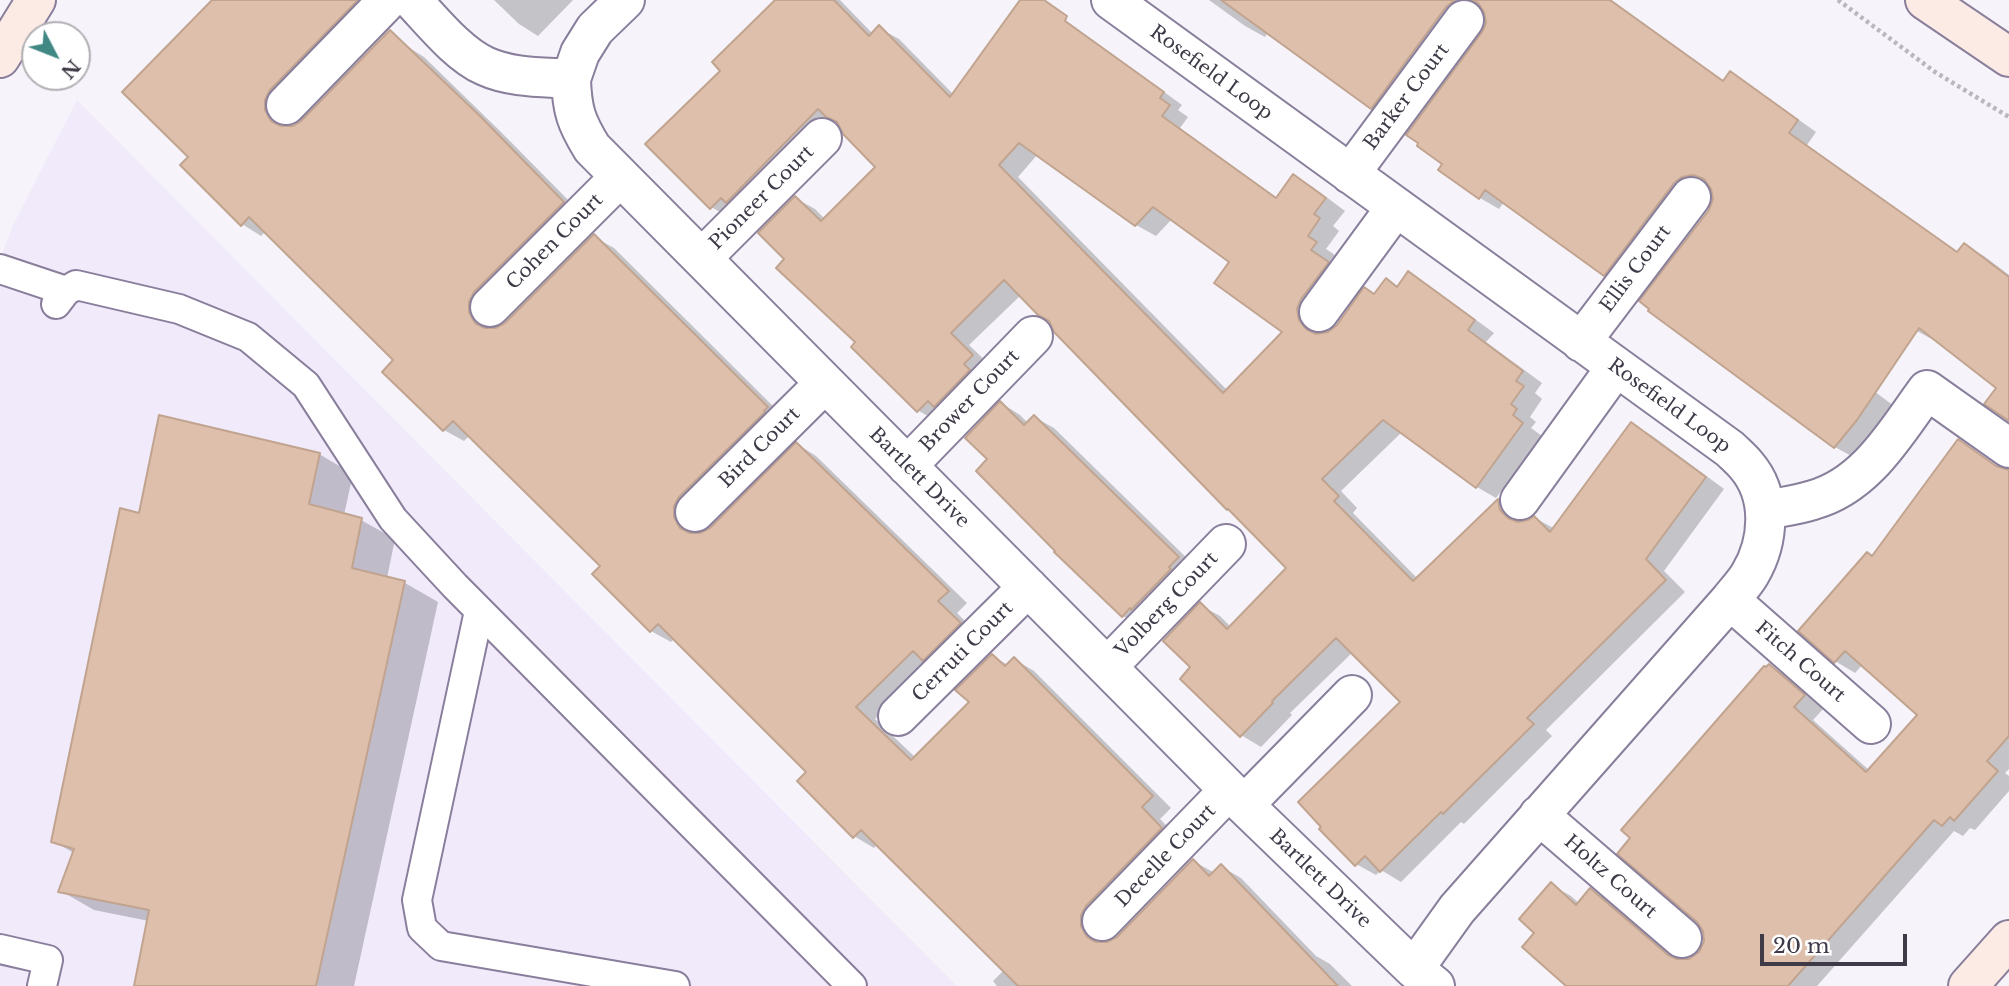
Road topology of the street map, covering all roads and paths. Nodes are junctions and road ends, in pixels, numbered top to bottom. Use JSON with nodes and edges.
{"nodes":[{"id":1,"x":36,"y":0,"type":"edge"},
{"id":2,"x":388,"y":0,"type":"edge"},
{"id":3,"x":412,"y":0,"type":"edge"},
{"id":4,"x":625,"y":0,"type":"edge"},
{"id":5,"x":1838,"y":0,"type":"edge"},
{"id":6,"x":1925,"y":0,"type":"edge"},
{"id":7,"x":1116,"y":2,"type":"edge"},
{"id":8,"x":1464,"y":20,"type":"dead end"},
{"id":9,"x":2009,"y":57,"type":"edge"},
{"id":10,"x":0,"y":58,"type":"edge"},
{"id":11,"x":571,"y":79,"type":"junction"},
{"id":12,"x":286,"y":106,"type":"dead end"},
{"id":13,"x":2009,"y":117,"type":"edge"},
{"id":14,"x":822,"y":138,"type":"dead end"},
{"id":15,"x":1350,"y":174,"type":"junction"},
{"id":16,"x":620,"y":177,"type":"junction"},
{"id":17,"x":1691,"y":197,"type":"dead end"},
{"id":18,"x":1396,"y":207,"type":"junction"},
{"id":19,"x":702,"y":258,"type":"junction"},
{"id":20,"x":0,"y":269,"type":"edge"},
{"id":21,"x":490,"y":307,"type":"dead end"},
{"id":22,"x":1319,"y":312,"type":"dead end"},
{"id":23,"x":1033,"y":336,"type":"dead end"},
{"id":24,"x":1581,"y":342,"type":"junction"},
{"id":25,"x":1616,"y":367,"type":"junction"},
{"id":26,"x":825,"y":383,"type":"junction"},
{"id":27,"x":2009,"y":448,"type":"edge"},
{"id":28,"x":907,"y":466,"type":"junction"},
{"id":29,"x":1520,"y":500,"type":"dead end"},
{"id":30,"x":1766,"y":510,"type":"junction"},
{"id":31,"x":695,"y":512,"type":"dead end"},
{"id":32,"x":1226,"y":544,"type":"dead end"},
{"id":33,"x":1028,"y":587,"type":"junction"},
{"id":34,"x":1730,"y":600,"type":"junction"},
{"id":35,"x":479,"y":611,"type":"junction"},
{"id":36,"x":1107,"y":667,"type":"junction"},
{"id":37,"x":1352,"y":695,"type":"dead end"},
{"id":38,"x":898,"y":716,"type":"dead end"},
{"id":39,"x":1871,"y":724,"type":"dead end"},
{"id":40,"x":1237,"y":798,"type":"junction"},
{"id":41,"x":1539,"y":815,"type":"junction"},
{"id":42,"x":1102,"y":921,"type":"dead end"},
{"id":43,"x":1682,"y":938,"type":"dead end"},
{"id":44,"x":2009,"y":940,"type":"edge"},
{"id":45,"x":0,"y":949,"type":"edge"},
{"id":46,"x":1424,"y":978,"type":"edge"},
{"id":47,"x":42,"y":986,"type":"edge"},
{"id":48,"x":675,"y":986,"type":"edge"},
{"id":49,"x":852,"y":986,"type":"edge"},
{"id":50,"x":1968,"y":986,"type":"edge"}],
"edges":[{"from":1,"to":10,"type":"street"},
{"from":2,"to":12,"type":"street"},
{"from":3,"to":11,"type":"street"},
{"from":4,"to":11,"type":"street"},
{"from":5,"to":13,"type":"path"},
{"from":6,"to":9,"type":"street"},
{"from":7,"to":15,"type":"street","name":"Rosefield Loop"},
{"from":8,"to":15,"type":"street","name":"Barker Court"},
{"from":11,"to":16,"type":"street","name":"Bartlett Drive"},
{"from":14,"to":19,"type":"street","name":"Pioneer Court"},
{"from":15,"to":18,"type":"street","name":"Rosefield Loop"},
{"from":16,"to":19,"type":"street","name":"Bartlett Drive"},
{"from":16,"to":21,"type":"street","name":"Cohen Court"},
{"from":17,"to":24,"type":"street","name":"Ellis Court"},
{"from":18,"to":22,"type":"street"},
{"from":18,"to":24,"type":"street","name":"Rosefield Loop"},
{"from":19,"to":26,"type":"street","name":"Bartlett Drive"},
{"from":20,"to":35,"type":"lane"},
{"from":23,"to":28,"type":"street","name":"Brower Court"},
{"from":24,"to":25,"type":"street","name":"Rosefield Loop"},
{"from":25,"to":29,"type":"street"},
{"from":25,"to":30,"type":"street","name":"Rosefield Loop"},
{"from":26,"to":28,"type":"street","name":"Bartlett Drive"},
{"from":26,"to":31,"type":"street","name":"Bird Court"},
{"from":27,"to":30,"type":"street"},
{"from":28,"to":33,"type":"street","name":"Bartlett Drive"},
{"from":30,"to":34,"type":"street","name":"Rosefield Loop"},
{"from":32,"to":36,"type":"street","name":"Volberg Court"},
{"from":33,"to":36,"type":"street","name":"Bartlett Drive"},
{"from":33,"to":38,"type":"street","name":"Cerruti Court"},
{"from":34,"to":39,"type":"street","name":"Fitch Court"},
{"from":34,"to":41,"type":"street","name":"Rosefield Loop"},
{"from":35,"to":48,"type":"lane"},
{"from":35,"to":49,"type":"lane"},
{"from":36,"to":40,"type":"street","name":"Bartlett Drive"},
{"from":37,"to":40,"type":"street","name":"Decelle Court"},
{"from":40,"to":42,"type":"street","name":"Decelle Court"},
{"from":40,"to":46,"type":"street","name":"Bartlett Drive"},
{"from":41,"to":43,"type":"street","name":"Holtz Court"},
{"from":41,"to":46,"type":"street","name":"Rosefield Loop"},
{"from":44,"to":50,"type":"street"},
{"from":45,"to":47,"type":"lane"}]}
